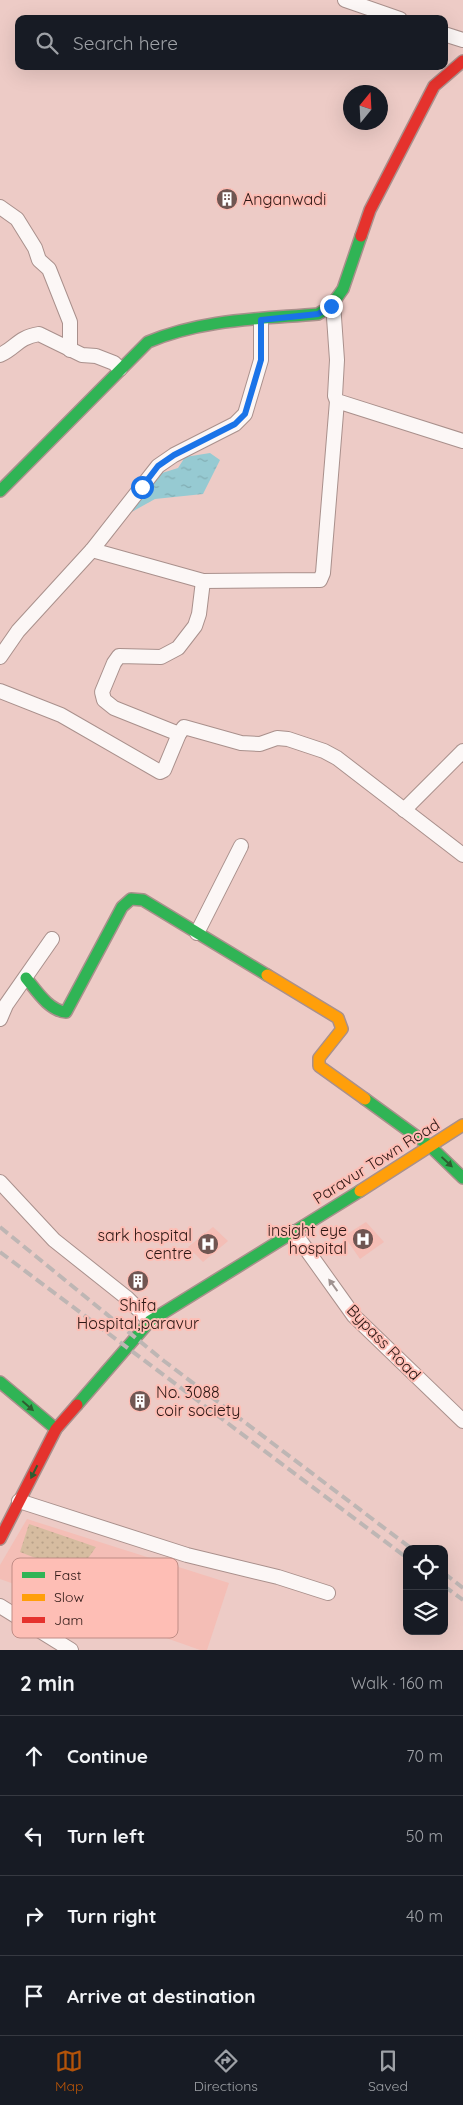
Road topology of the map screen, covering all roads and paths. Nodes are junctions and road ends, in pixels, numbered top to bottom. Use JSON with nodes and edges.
{"nodes":[{"id":1,"x":345,"y":0,"type":"edge"},
{"id":2,"x":388,"y":15,"type":"edge"},
{"id":3,"x":448,"y":35,"type":"edge"},
{"id":4,"x":463,"y":40,"type":"edge"},
{"id":5,"x":463,"y":61,"type":"edge"},
{"id":6,"x":0,"y":207,"type":"edge"},
{"id":7,"x":333,"y":304,"type":"junction"},
{"id":8,"x":261,"y":320,"type":"junction"},
{"id":9,"x":70,"y":350,"type":"junction"},
{"id":10,"x":0,"y":355,"type":"edge"},
{"id":11,"x":120,"y":369,"type":"junction"},
{"id":12,"x":337,"y":400,"type":"junction"},
{"id":13,"x":463,"y":441,"type":"edge"},
{"id":14,"x":0,"y":491,"type":"edge"},
{"id":15,"x":92,"y":550,"type":"junction"},
{"id":16,"x":204,"y":581,"type":"junction"},
{"id":17,"x":0,"y":657,"type":"edge"},
{"id":18,"x":0,"y":691,"type":"edge"},
{"id":19,"x":179,"y":734,"type":"junction"},
{"id":20,"x":463,"y":751,"type":"edge"},
{"id":21,"x":404,"y":810,"type":"junction"},
{"id":22,"x":241,"y":846,"type":"dead end"},
{"id":23,"x":463,"y":855,"type":"edge"},
{"id":24,"x":197,"y":933,"type":"junction"},
{"id":25,"x":52,"y":939,"type":"dead end"},
{"id":26,"x":26,"y":978,"type":"junction"},
{"id":27,"x":0,"y":1018,"type":"edge"},
{"id":28,"x":463,"y":1125,"type":"edge"},
{"id":29,"x":431,"y":1147,"type":"junction"},
{"id":30,"x":463,"y":1178,"type":"edge"},
{"id":31,"x":0,"y":1182,"type":"edge"},
{"id":32,"x":294,"y":1232,"type":"junction"},
{"id":33,"x":150,"y":1321,"type":"junction"},
{"id":34,"x":0,"y":1382,"type":"edge"},
{"id":35,"x":463,"y":1421,"type":"edge"},
{"id":36,"x":56,"y":1429,"type":"junction"},
{"id":37,"x":19,"y":1501,"type":"junction"},
{"id":38,"x":0,"y":1539,"type":"edge"},
{"id":39,"x":328,"y":1593,"type":"dead end"},
{"id":40,"x":0,"y":1606,"type":"edge"},
{"id":41,"x":12,"y":1613,"type":"edge"},
{"id":42,"x":52,"y":1638,"type":"edge"},
{"id":43,"x":71,"y":1650,"type":"edge"}],
"edges":[{"from":1,"to":2,"type":"street"},
{"from":3,"to":4,"type":"street"},
{"from":5,"to":7,"type":"street"},
{"from":6,"to":9,"type":"street"},
{"from":7,"to":8,"type":"street"},
{"from":7,"to":12,"type":"street"},
{"from":8,"to":11,"type":"street"},
{"from":8,"to":15,"type":"street"},
{"from":9,"to":10,"type":"street"},
{"from":9,"to":11,"type":"street"},
{"from":11,"to":14,"type":"street"},
{"from":12,"to":13,"type":"street"},
{"from":12,"to":16,"type":"street"},
{"from":15,"to":16,"type":"street"},
{"from":15,"to":17,"type":"street"},
{"from":16,"to":19,"type":"street"},
{"from":18,"to":19,"type":"street"},
{"from":19,"to":21,"type":"street"},
{"from":20,"to":21,"type":"street"},
{"from":21,"to":23,"type":"street"},
{"from":22,"to":24,"type":"street"},
{"from":24,"to":26,"type":"street"},
{"from":24,"to":29,"type":"street"},
{"from":25,"to":26,"type":"street"},
{"from":26,"to":27,"type":"street"},
{"from":28,"to":29,"type":"street","name":"Paravur Town Road"},
{"from":29,"to":30,"type":"street","one_way":true},
{"from":29,"to":32,"type":"street","name":"Paravur Town Road"},
{"from":31,"to":33,"type":"street"},
{"from":32,"to":33,"type":"street","name":"Paravur Town Road"},
{"from":35,"to":32,"type":"street","name":"Bypass Road","one_way":true},
{"from":33,"to":36,"type":"street","name":"Paravur Town Road"},
{"from":34,"to":36,"type":"street","one_way":true},
{"from":36,"to":37,"type":"street","name":"Paravur Town Road","one_way":true},
{"from":37,"to":38,"type":"street","name":"Paravur Town Road"},
{"from":37,"to":39,"type":"street"},
{"from":40,"to":41,"type":"street"},
{"from":42,"to":43,"type":"street"}]}
